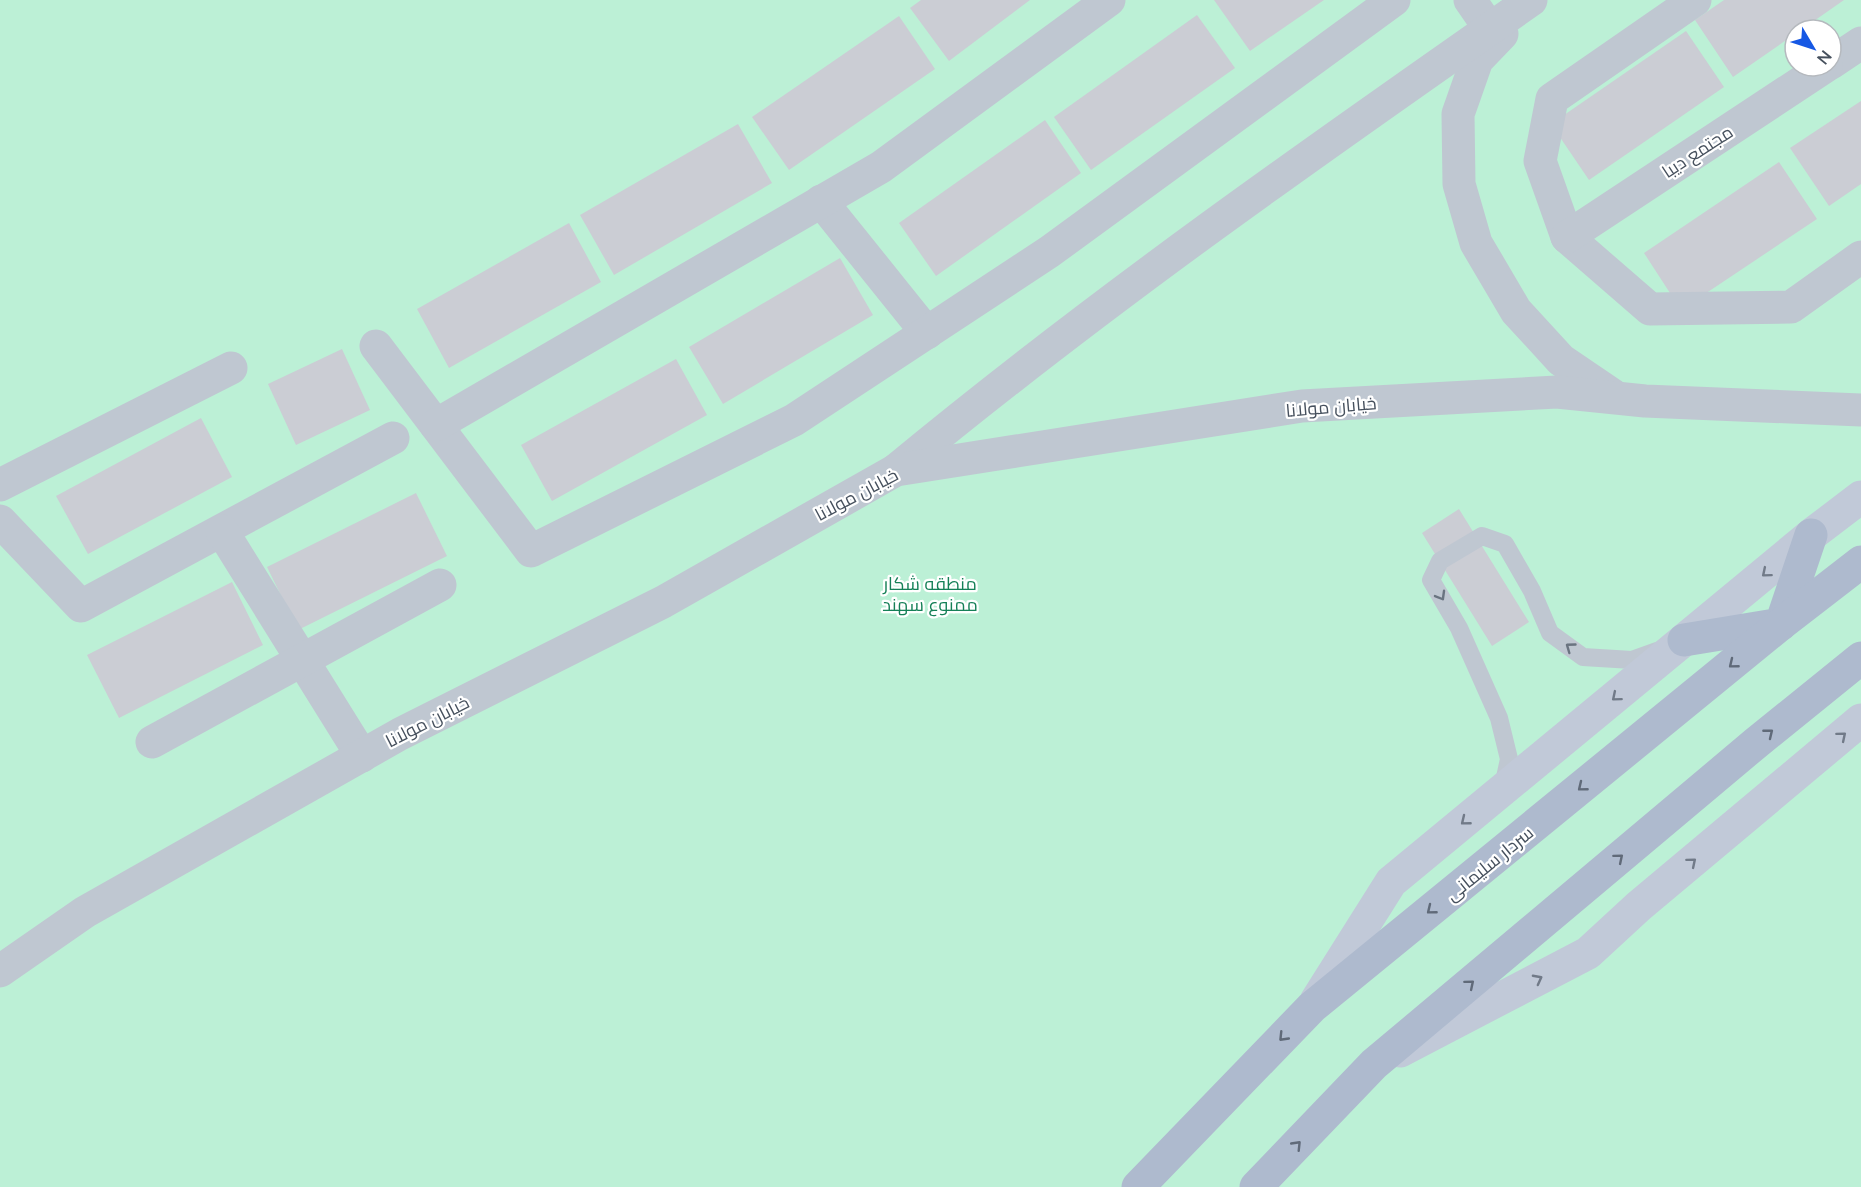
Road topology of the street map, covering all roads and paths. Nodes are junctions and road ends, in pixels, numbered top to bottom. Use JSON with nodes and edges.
{"nodes":[{"id":1,"x":1109,"y":0,"type":"edge"},
{"id":2,"x":1394,"y":0,"type":"edge"},
{"id":3,"x":1470,"y":0,"type":"edge"},
{"id":4,"x":1533,"y":0,"type":"edge"},
{"id":5,"x":1695,"y":0,"type":"edge"},
{"id":6,"x":1490,"y":29,"type":"junction"},
{"id":7,"x":1861,"y":43,"type":"edge"},
{"id":8,"x":1843,"y":55,"type":"edge"},
{"id":9,"x":1808,"y":78,"type":"edge"},
{"id":10,"x":821,"y":201,"type":"junction"},
{"id":11,"x":1567,"y":237,"type":"junction"},
{"id":12,"x":1861,"y":257,"type":"edge"},
{"id":13,"x":927,"y":333,"type":"junction"},
{"id":14,"x":376,"y":346,"type":"dead end"},
{"id":15,"x":231,"y":368,"type":"dead end"},
{"id":16,"x":1618,"y":398,"type":"junction"},
{"id":17,"x":1859,"y":412,"type":"edge"},
{"id":18,"x":436,"y":425,"type":"junction"},
{"id":19,"x":393,"y":438,"type":"dead end"},
{"id":20,"x":896,"y":470,"type":"junction"},
{"id":21,"x":0,"y":485,"type":"edge"},
{"id":22,"x":1861,"y":497,"type":"edge"},
{"id":23,"x":0,"y":521,"type":"edge"},
{"id":24,"x":222,"y":531,"type":"junction"},
{"id":25,"x":1811,"y":536,"type":"junction"},
{"id":26,"x":1861,"y":562,"type":"edge"},
{"id":27,"x":440,"y":585,"type":"dead end"},
{"id":28,"x":1781,"y":624,"type":"junction"},
{"id":29,"x":1684,"y":640,"type":"junction"},
{"id":30,"x":1861,"y":658,"type":"edge"},
{"id":31,"x":302,"y":660,"type":"junction"},
{"id":32,"x":1861,"y":720,"type":"edge"},
{"id":33,"x":152,"y":742,"type":"dead end"},
{"id":34,"x":362,"y":756,"type":"junction"},
{"id":35,"x":1502,"y":791,"type":"junction"},
{"id":36,"x":0,"y":971,"type":"edge"},
{"id":37,"x":1312,"y":1007,"type":"junction"},
{"id":38,"x":1374,"y":1064,"type":"junction"},
{"id":39,"x":1138,"y":1187,"type":"edge"},
{"id":40,"x":1256,"y":1187,"type":"edge"}],
"edges":[{"from":1,"to":10,"type":"street"},
{"from":2,"to":13,"type":"street"},
{"from":3,"to":6,"type":"street"},
{"from":4,"to":6,"type":"street"},
{"from":4,"to":16,"type":"street"},
{"from":5,"to":11,"type":"street"},
{"from":6,"to":20,"type":"street"},
{"from":7,"to":8,"type":"street"},
{"from":9,"to":11,"type":"street","name":"مجتمع دیبا"},
{"from":10,"to":13,"type":"street"},
{"from":10,"to":18,"type":"street"},
{"from":11,"to":12,"type":"street"},
{"from":13,"to":18,"type":"street"},
{"from":14,"to":18,"type":"street"},
{"from":15,"to":21,"type":"street"},
{"from":16,"to":17,"type":"street","name":"خیابان مولانا"},
{"from":16,"to":20,"type":"street","name":"خیابان مولانا"},
{"from":19,"to":24,"type":"street"},
{"from":20,"to":34,"type":"street","name":"خیابان مولانا"},
{"from":22,"to":25,"type":"main road"},
{"from":23,"to":24,"type":"street"},
{"from":24,"to":31,"type":"street"},
{"from":25,"to":28,"type":"main road"},
{"from":25,"to":29,"type":"main road","one_way":true},
{"from":26,"to":28,"type":"main road","name":"سردار سلیمانی"},
{"from":27,"to":31,"type":"street"},
{"from":28,"to":29,"type":"main road"},
{"from":28,"to":37,"type":"main road","name":"سردار سلیمانی","one_way":true},
{"from":29,"to":35,"type":"main road","one_way":true},
{"from":29,"to":35,"type":"lane","one_way":true},
{"from":38,"to":30,"type":"main road","one_way":true},
{"from":31,"to":33,"type":"street"},
{"from":31,"to":34,"type":"street"},
{"from":38,"to":32,"type":"main road","one_way":true},
{"from":34,"to":36,"type":"street","name":"خیابان مولانا"},
{"from":35,"to":37,"type":"main road","one_way":true},
{"from":37,"to":39,"type":"main road","name":"سردار سلیمانی","one_way":true},
{"from":40,"to":38,"type":"main road","one_way":true}]}
